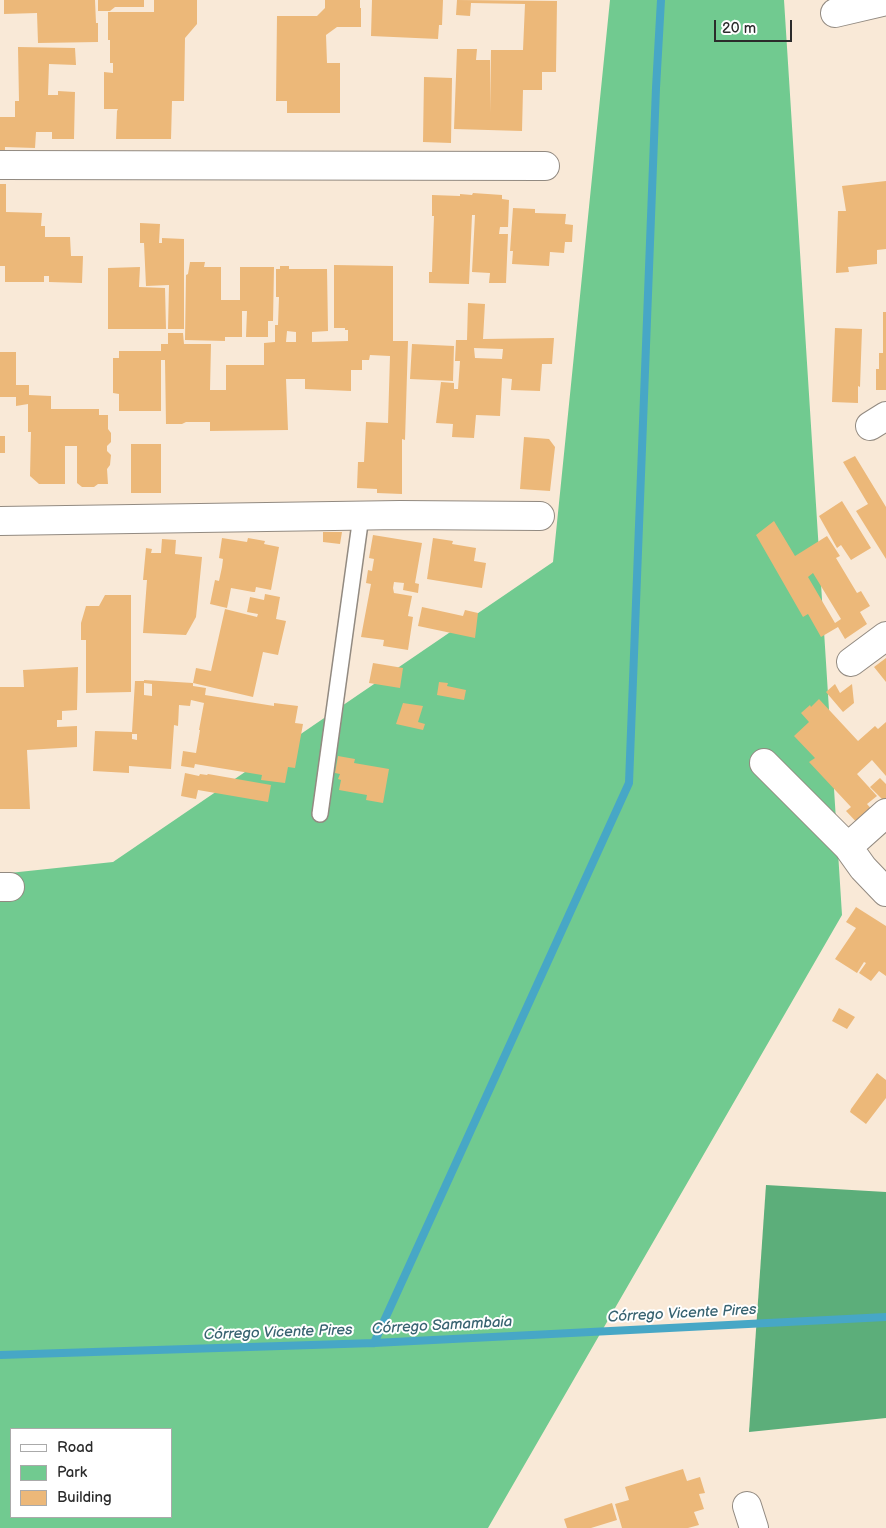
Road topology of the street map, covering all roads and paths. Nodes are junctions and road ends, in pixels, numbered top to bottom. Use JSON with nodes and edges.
{"nodes":[{"id":1,"x":886,"y":1,"type":"edge"},
{"id":2,"x":835,"y":13,"type":"dead end"},
{"id":3,"x":0,"y":165,"type":"edge"},
{"id":4,"x":545,"y":166,"type":"dead end"},
{"id":5,"x":361,"y":516,"type":"junction"},
{"id":6,"x":540,"y":516,"type":"dead end"},
{"id":7,"x":0,"y":520,"type":"edge"},
{"id":8,"x":886,"y":636,"type":"edge"},
{"id":9,"x":851,"y":662,"type":"dead end"},
{"id":10,"x":764,"y":763,"type":"dead end"},
{"id":11,"x":886,"y":813,"type":"edge"},
{"id":12,"x":320,"y":814,"type":"dead end"},
{"id":13,"x":848,"y":847,"type":"junction"},
{"id":14,"x":886,"y":892,"type":"edge"}],
"edges":[{"from":1,"to":2,"type":"street"},
{"from":3,"to":4,"type":"street"},
{"from":5,"to":6,"type":"street"},
{"from":5,"to":7,"type":"street"},
{"from":5,"to":12,"type":"lane"},
{"from":8,"to":9,"type":"street"},
{"from":10,"to":13,"type":"street"},
{"from":11,"to":13,"type":"street"},
{"from":13,"to":14,"type":"street"}]}
